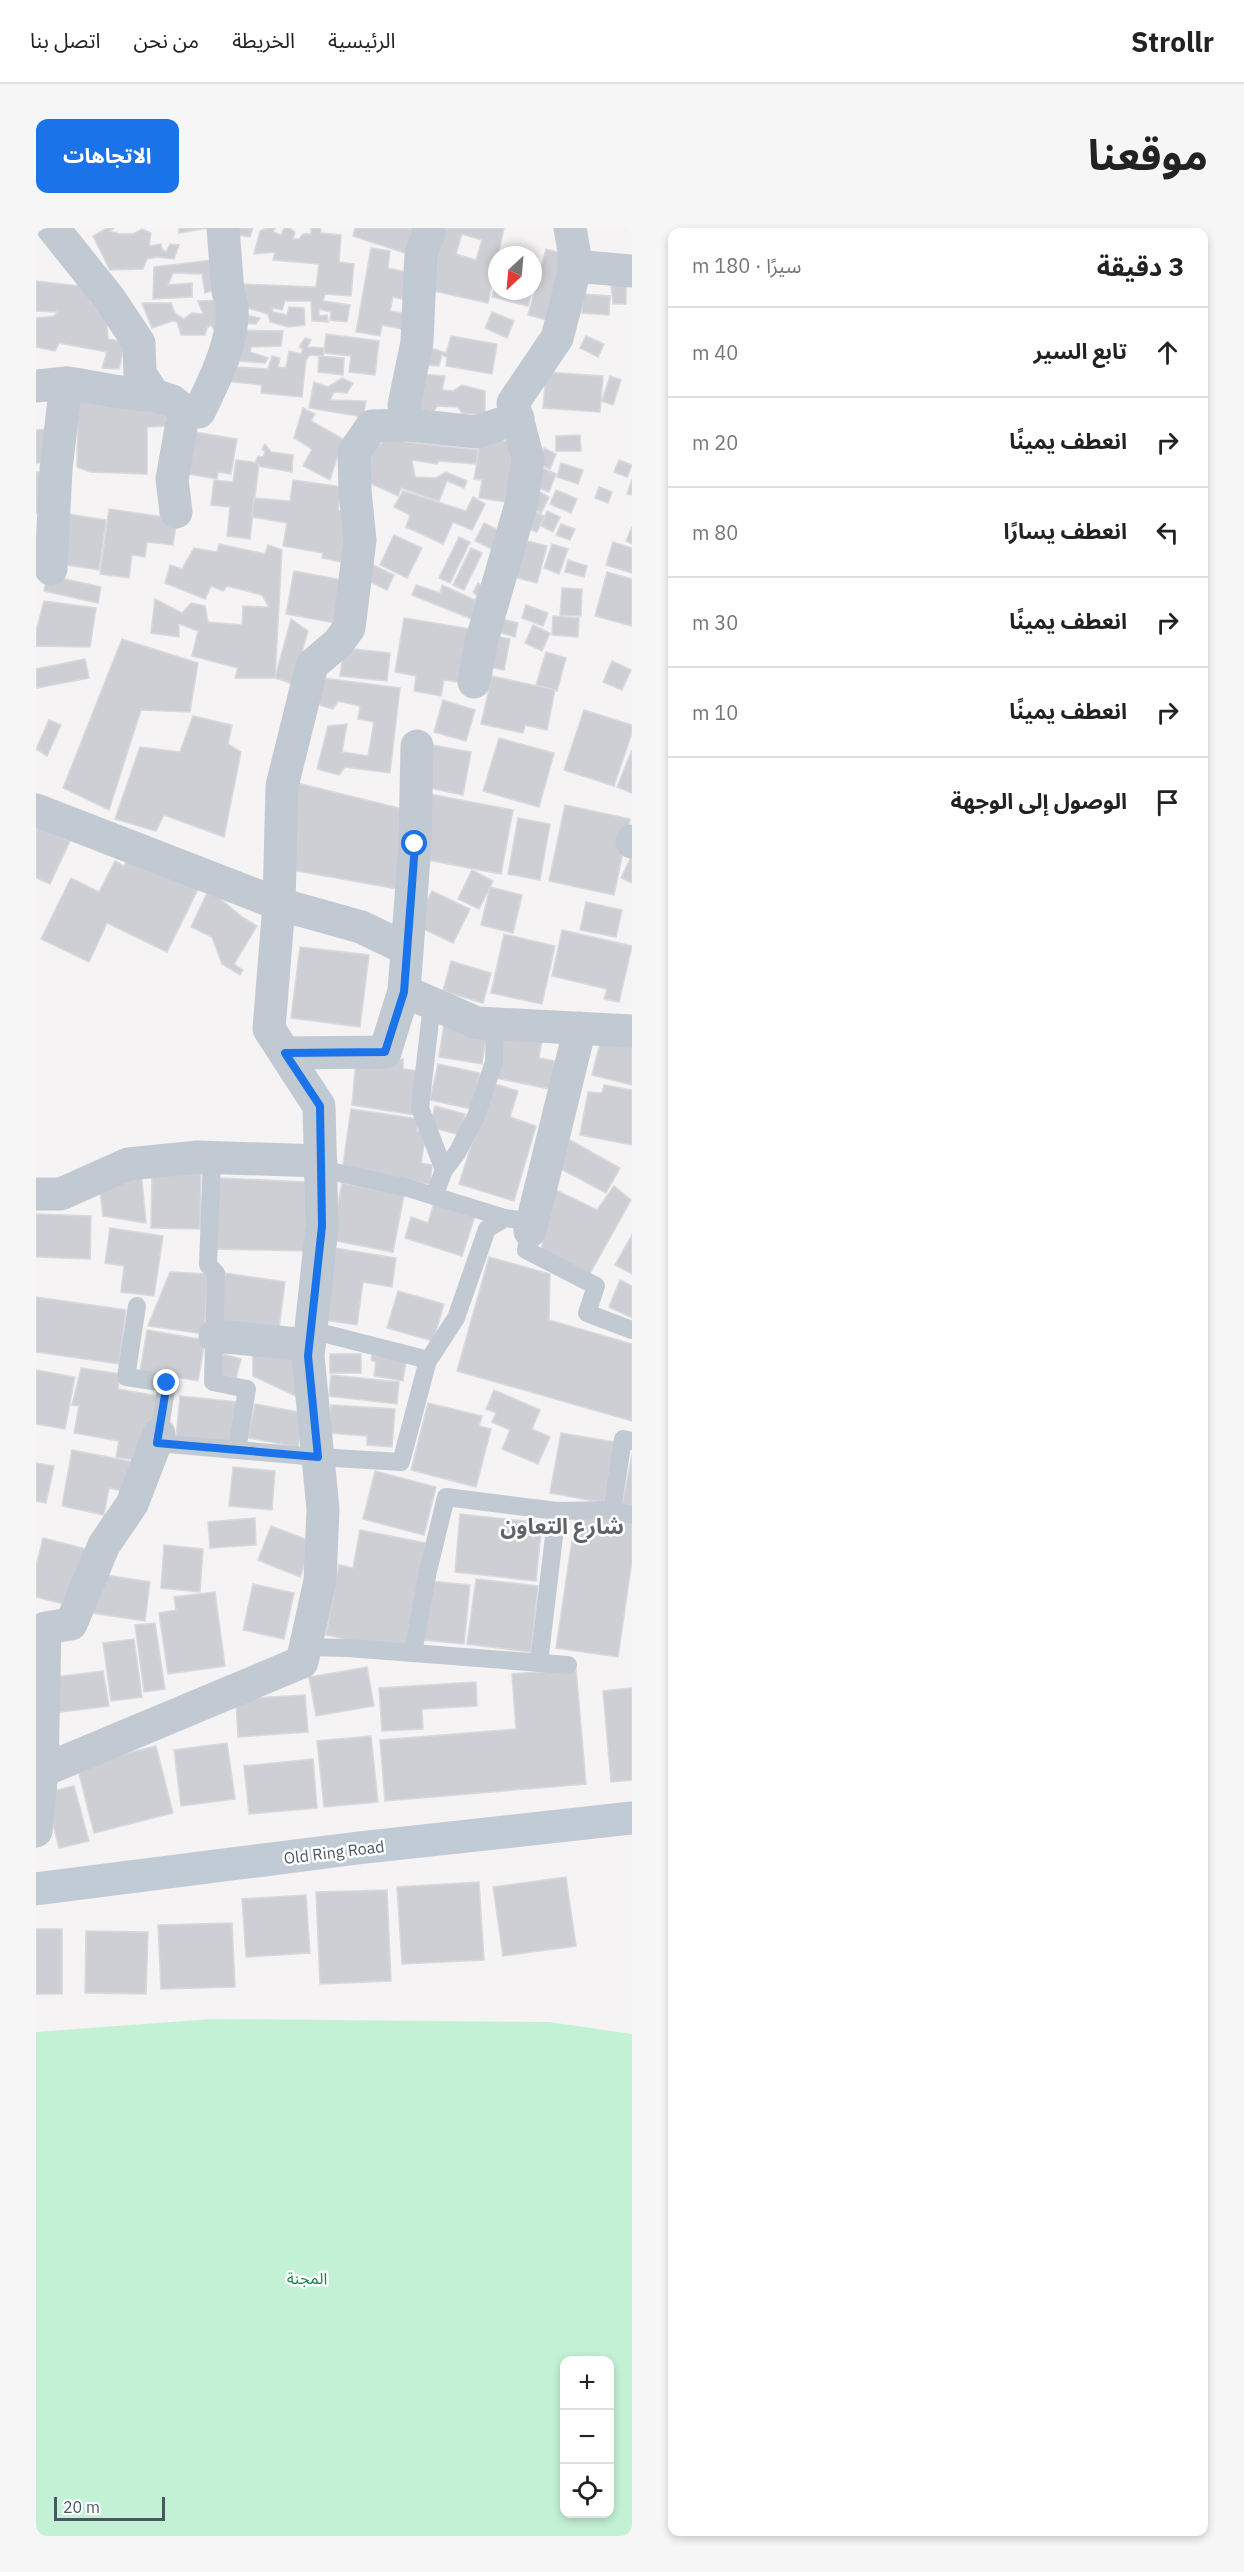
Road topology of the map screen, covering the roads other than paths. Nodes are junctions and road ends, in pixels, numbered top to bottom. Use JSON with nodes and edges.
{"nodes":[{"id":1,"x":53,"y":228,"type":"edge"},
{"id":2,"x":223,"y":228,"type":"edge"},
{"id":3,"x":428,"y":228,"type":"edge"},
{"id":4,"x":570,"y":228,"type":"edge"},
{"id":5,"x":574,"y":266,"type":"junction"},
{"id":6,"x":632,"y":271,"type":"edge"},
{"id":7,"x":51,"y":384,"type":"edge"},
{"id":8,"x":154,"y":395,"type":"junction"},
{"id":9,"x":184,"y":411,"type":"junction"},
{"id":10,"x":518,"y":418,"type":"junction"},
{"id":11,"x":411,"y":425,"type":"junction"},
{"id":12,"x":176,"y":512,"type":"dead end"},
{"id":13,"x":51,"y":569,"type":"dead end"},
{"id":14,"x":474,"y":682,"type":"dead end"},
{"id":15,"x":417,"y":746,"type":"dead end"},
{"id":16,"x":36,"y":810,"type":"edge"},
{"id":17,"x":279,"y":904,"type":"junction"},
{"id":18,"x":407,"y":949,"type":"junction"},
{"id":19,"x":418,"y":998,"type":"junction"},
{"id":20,"x":495,"y":1024,"type":"junction"},
{"id":21,"x":630,"y":1025,"type":"edge"},
{"id":22,"x":580,"y":1028,"type":"junction"},
{"id":23,"x":285,"y":1053,"type":"junction"},
{"id":24,"x":212,"y":1157,"type":"junction"},
{"id":25,"x":321,"y":1165,"type":"junction"},
{"id":26,"x":444,"y":1170,"type":"junction"},
{"id":27,"x":36,"y":1194,"type":"edge"},
{"id":28,"x":435,"y":1196,"type":"junction"},
{"id":29,"x":522,"y":1224,"type":"junction"},
{"id":30,"x":137,"y":1306,"type":"dead end"},
{"id":31,"x":632,"y":1330,"type":"edge"},
{"id":32,"x":215,"y":1336,"type":"junction"},
{"id":33,"x":310,"y":1338,"type":"junction"},
{"id":34,"x":428,"y":1361,"type":"junction"},
{"id":35,"x":158,"y":1439,"type":"junction"},
{"id":36,"x":632,"y":1441,"type":"edge"},
{"id":37,"x":237,"y":1450,"type":"junction"},
{"id":38,"x":318,"y":1457,"type":"junction"},
{"id":39,"x":612,"y":1510,"type":"junction"},
{"id":40,"x":557,"y":1511,"type":"junction"},
{"id":41,"x":632,"y":1515,"type":"edge"},
{"id":42,"x":305,"y":1647,"type":"junction"},
{"id":43,"x":413,"y":1653,"type":"junction"},
{"id":44,"x":539,"y":1663,"type":"junction"},
{"id":45,"x":567,"y":1665,"type":"dead end"},
{"id":46,"x":42,"y":1771,"type":"junction"},
{"id":47,"x":632,"y":1818,"type":"edge"},
{"id":48,"x":36,"y":1831,"type":"edge"},
{"id":49,"x":36,"y":1888,"type":"edge"}],
"edges":[{"from":1,"to":8,"type":"street"},
{"from":2,"to":9,"type":"street"},
{"from":3,"to":11,"type":"street"},
{"from":4,"to":5,"type":"street"},
{"from":5,"to":6,"type":"street"},
{"from":5,"to":10,"type":"street"},
{"from":7,"to":8,"type":"street"},
{"from":7,"to":13,"type":"street"},
{"from":8,"to":9,"type":"street"},
{"from":9,"to":12,"type":"street"},
{"from":10,"to":11,"type":"street"},
{"from":10,"to":14,"type":"street"},
{"from":11,"to":17,"type":"street"},
{"from":15,"to":18,"type":"street"},
{"from":16,"to":17,"type":"street"},
{"from":17,"to":18,"type":"street"},
{"from":17,"to":23,"type":"street"},
{"from":18,"to":19,"type":"street"},
{"from":19,"to":20,"type":"street"},
{"from":19,"to":23,"type":"street"},
{"from":19,"to":26,"type":"lane"},
{"from":20,"to":22,"type":"street"},
{"from":20,"to":26,"type":"lane"},
{"from":21,"to":22,"type":"street"},
{"from":22,"to":29,"type":"street"},
{"from":23,"to":25,"type":"street"},
{"from":24,"to":25,"type":"street"},
{"from":24,"to":27,"type":"street"},
{"from":24,"to":32,"type":"lane"},
{"from":25,"to":28,"type":"lane"},
{"from":25,"to":33,"type":"street"},
{"from":26,"to":28,"type":"lane"},
{"from":28,"to":29,"type":"lane"},
{"from":29,"to":31,"type":"lane"},
{"from":29,"to":34,"type":"lane"},
{"from":30,"to":35,"type":"lane"},
{"from":32,"to":33,"type":"street"},
{"from":32,"to":37,"type":"lane"},
{"from":33,"to":34,"type":"lane"},
{"from":33,"to":38,"type":"street"},
{"from":34,"to":38,"type":"lane"},
{"from":35,"to":37,"type":"lane"},
{"from":35,"to":46,"type":"street"},
{"from":36,"to":39,"type":"lane"},
{"from":37,"to":38,"type":"lane"},
{"from":38,"to":42,"type":"street"},
{"from":39,"to":40,"type":"lane"},
{"from":39,"to":41,"type":"lane"},
{"from":40,"to":43,"type":"lane"},
{"from":40,"to":44,"type":"lane"},
{"from":42,"to":43,"type":"lane"},
{"from":42,"to":46,"type":"street"},
{"from":43,"to":44,"type":"lane"},
{"from":44,"to":45,"type":"lane"},
{"from":46,"to":48,"type":"street"},
{"from":47,"to":49,"type":"street","name":"Old Ring Road"}]}
